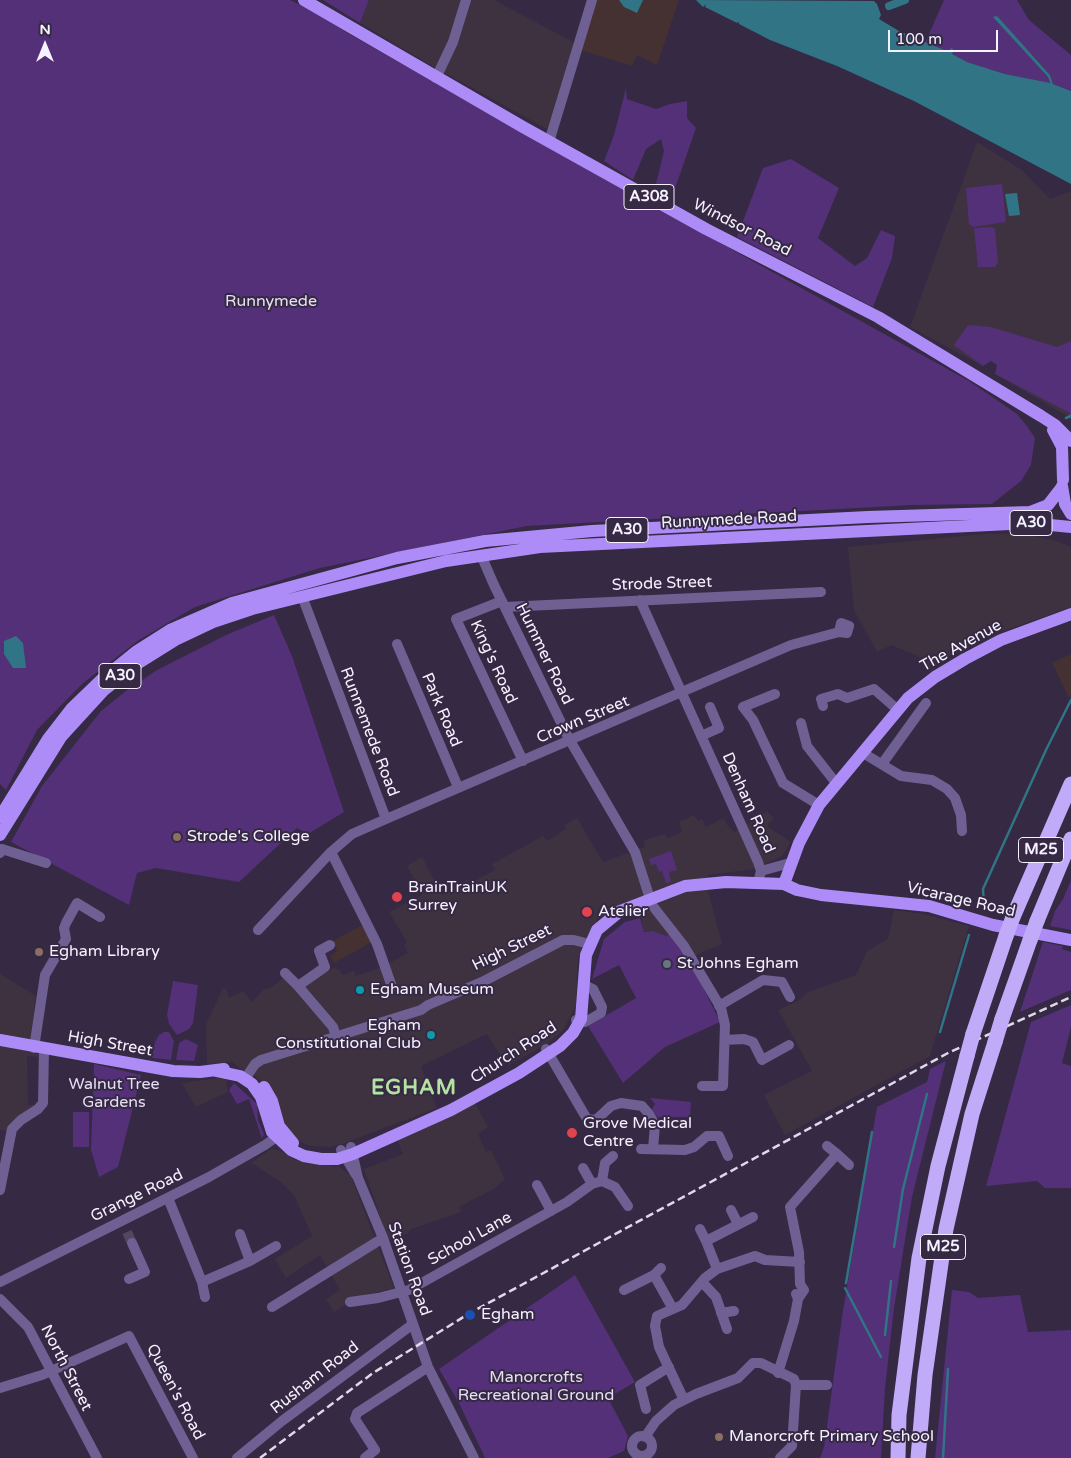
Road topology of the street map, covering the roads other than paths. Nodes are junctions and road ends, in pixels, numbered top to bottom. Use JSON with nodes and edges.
{"nodes":[{"id":1,"x":304,"y":0,"type":"edge"},
{"id":2,"x":466,"y":0,"type":"edge"},
{"id":3,"x":592,"y":0,"type":"edge"},
{"id":4,"x":436,"y":78,"type":"junction"},
{"id":5,"x":549,"y":142,"type":"junction"},
{"id":6,"x":1038,"y":414,"type":"junction"},
{"id":7,"x":1071,"y":427,"type":"edge"},
{"id":8,"x":1071,"y":441,"type":"edge"},
{"id":9,"x":1071,"y":466,"type":"edge"},
{"id":10,"x":1063,"y":484,"type":"junction"},
{"id":11,"x":1071,"y":514,"type":"edge"},
{"id":12,"x":1071,"y":527,"type":"edge"},
{"id":13,"x":481,"y":554,"type":"junction"},
{"id":14,"x":821,"y":592,"type":"dead end"},
{"id":15,"x":302,"y":596,"type":"junction"},
{"id":16,"x":640,"y":600,"type":"junction"},
{"id":17,"x":503,"y":604,"type":"junction"},
{"id":18,"x":1071,"y":614,"type":"edge"},
{"id":19,"x":839,"y":632,"type":"dead end"},
{"id":20,"x":398,"y":644,"type":"dead end"},
{"id":21,"x":682,"y":693,"type":"junction"},
{"id":22,"x":775,"y":694,"type":"dead end"},
{"id":23,"x":926,"y":703,"type":"dead end"},
{"id":24,"x":823,"y":706,"type":"dead end"},
{"id":25,"x":710,"y":707,"type":"dead end"},
{"id":26,"x":898,"y":710,"type":"junction"},
{"id":27,"x":800,"y":723,"type":"dead end"},
{"id":28,"x":701,"y":736,"type":"junction"},
{"id":29,"x":571,"y":742,"type":"junction"},
{"id":30,"x":863,"y":753,"type":"junction"},
{"id":31,"x":523,"y":761,"type":"junction"},
{"id":32,"x":882,"y":764,"type":"junction"},
{"id":33,"x":836,"y":783,"type":"junction"},
{"id":34,"x":1071,"y":784,"type":"edge"},
{"id":35,"x":458,"y":787,"type":"junction"},
{"id":36,"x":819,"y":805,"type":"junction"},
{"id":37,"x":0,"y":817,"type":"edge"},
{"id":38,"x":386,"y":819,"type":"junction"},
{"id":39,"x":962,"y":831,"type":"dead end"},
{"id":40,"x":0,"y":835,"type":"edge"},
{"id":41,"x":1071,"y":839,"type":"edge"},
{"id":42,"x":330,"y":852,"type":"junction"},
{"id":43,"x":0,"y":853,"type":"edge"},
{"id":44,"x":46,"y":863,"type":"dead end"},
{"id":45,"x":790,"y":863,"type":"junction"},
{"id":46,"x":760,"y":877,"type":"junction"},
{"id":47,"x":784,"y":884,"type":"junction"},
{"id":48,"x":650,"y":898,"type":"junction"},
{"id":49,"x":100,"y":917,"type":"dead end"},
{"id":50,"x":258,"y":930,"type":"dead end"},
{"id":51,"x":1071,"y":940,"type":"edge"},
{"id":52,"x":589,"y":944,"type":"junction"},
{"id":53,"x":330,"y":945,"type":"dead end"},
{"id":54,"x":285,"y":973,"type":"dead end"},
{"id":55,"x":584,"y":985,"type":"junction"},
{"id":56,"x":298,"y":986,"type":"junction"},
{"id":57,"x":392,"y":987,"type":"dead end"},
{"id":58,"x":790,"y":997,"type":"dead end"},
{"id":59,"x":719,"y":1006,"type":"junction"},
{"id":60,"x":578,"y":1021,"type":"junction"},
{"id":61,"x":336,"y":1037,"type":"junction"},
{"id":62,"x":0,"y":1040,"type":"edge"},
{"id":63,"x":725,"y":1040,"type":"junction"},
{"id":64,"x":789,"y":1045,"type":"dead end"},
{"id":65,"x":39,"y":1048,"type":"junction"},
{"id":66,"x":547,"y":1052,"type":"junction"},
{"id":67,"x":247,"y":1076,"type":"junction"},
{"id":68,"x":702,"y":1086,"type":"dead end"},
{"id":69,"x":279,"y":1134,"type":"junction"},
{"id":70,"x":827,"y":1146,"type":"dead end"},
{"id":71,"x":641,"y":1149,"type":"dead end"},
{"id":72,"x":653,"y":1149,"type":"junction"},
{"id":73,"x":347,"y":1152,"type":"junction"},
{"id":74,"x":837,"y":1154,"type":"junction"},
{"id":75,"x":613,"y":1156,"type":"dead end"},
{"id":76,"x":728,"y":1156,"type":"dead end"},
{"id":77,"x":849,"y":1165,"type":"dead end"},
{"id":78,"x":582,"y":1168,"type":"dead end"},
{"id":79,"x":602,"y":1181,"type":"junction"},
{"id":80,"x":592,"y":1184,"type":"junction"},
{"id":81,"x":537,"y":1186,"type":"dead end"},
{"id":82,"x":0,"y":1190,"type":"edge"},
{"id":83,"x":168,"y":1198,"type":"junction"},
{"id":84,"x":628,"y":1206,"type":"dead end"},
{"id":85,"x":731,"y":1210,"type":"dead end"},
{"id":86,"x":551,"y":1211,"type":"junction"},
{"id":87,"x":753,"y":1217,"type":"dead end"},
{"id":88,"x":122,"y":1221,"type":"junction"},
{"id":89,"x":738,"y":1224,"type":"junction"},
{"id":90,"x":700,"y":1229,"type":"dead end"},
{"id":91,"x":127,"y":1232,"type":"tunnel mouth"},
{"id":92,"x":240,"y":1234,"type":"dead end"},
{"id":93,"x":383,"y":1238,"type":"junction"},
{"id":94,"x":706,"y":1241,"type":"junction"},
{"id":95,"x":132,"y":1243,"type":"tunnel mouth"},
{"id":96,"x":276,"y":1246,"type":"dead end"},
{"id":97,"x":250,"y":1261,"type":"junction"},
{"id":98,"x":800,"y":1262,"type":"junction"},
{"id":99,"x":717,"y":1269,"type":"junction"},
{"id":100,"x":128,"y":1279,"type":"dead end"},
{"id":101,"x":0,"y":1282,"type":"edge"},
{"id":102,"x":202,"y":1282,"type":"junction"},
{"id":103,"x":702,"y":1282,"type":"junction"},
{"id":104,"x":624,"y":1290,"type":"dead end"},
{"id":105,"x":403,"y":1292,"type":"junction"},
{"id":106,"x":205,"y":1297,"type":"dead end"},
{"id":107,"x":0,"y":1299,"type":"edge"},
{"id":108,"x":350,"y":1302,"type":"dead end"},
{"id":109,"x":272,"y":1307,"type":"dead end"},
{"id":110,"x":672,"y":1309,"type":"junction"},
{"id":111,"x":734,"y":1311,"type":"dead end"},
{"id":112,"x":722,"y":1313,"type":"junction"},
{"id":113,"x":413,"y":1324,"type":"junction"},
{"id":114,"x":727,"y":1329,"type":"dead end"},
{"id":115,"x":669,"y":1368,"type":"junction"},
{"id":116,"x":429,"y":1369,"type":"junction"},
{"id":117,"x":51,"y":1370,"type":"junction"},
{"id":118,"x":778,"y":1372,"type":"junction"},
{"id":119,"x":796,"y":1384,"type":"junction"},
{"id":120,"x":827,"y":1385,"type":"dead end"},
{"id":121,"x":0,"y":1388,"type":"edge"},
{"id":122,"x":684,"y":1400,"type":"junction"},
{"id":123,"x":646,"y":1409,"type":"dead end"},
{"id":124,"x":645,"y":1437,"type":"junction"},
{"id":125,"x":632,"y":1456,"type":"edge"},
{"id":126,"x":647,"y":1457,"type":"edge"},
{"id":127,"x":96,"y":1458,"type":"edge"},
{"id":128,"x":193,"y":1458,"type":"edge"},
{"id":129,"x":237,"y":1458,"type":"edge"},
{"id":130,"x":365,"y":1458,"type":"edge"},
{"id":131,"x":474,"y":1458,"type":"edge"},
{"id":132,"x":780,"y":1458,"type":"edge"},
{"id":133,"x":898,"y":1458,"type":"edge"},
{"id":134,"x":918,"y":1458,"type":"edge"}],
"edges":[{"from":1,"to":4,"type":"main road","name":"Windsor Road","number":"A308"},
{"from":2,"to":4,"type":"street"},
{"from":3,"to":5,"type":"street"},
{"from":4,"to":5,"type":"main road","name":"Windsor Road","number":"A308"},
{"from":5,"to":6,"type":"main road","name":"Windsor Road","number":"A308"},
{"from":6,"to":7,"type":"main road"},
{"from":6,"to":8,"type":"main road","name":"Windsor Road","number":"A308"},
{"from":6,"to":10,"type":"main road","name":"Windsor Road","number":"A308"},
{"from":9,"to":10,"type":"main road","number":"A30"},
{"from":10,"to":11,"type":"main road","number":"A30"},
{"from":10,"to":37,"type":"main road","name":"Runnymede Road","number":"A30"},
{"from":12,"to":13,"type":"main road","name":"Runnymede Road","number":"A30"},
{"from":13,"to":15,"type":"main road","name":"Runnymede Road","number":"A30"},
{"from":13,"to":17,"type":"street","name":"Hummer Road"},
{"from":14,"to":16,"type":"street","name":"Strode Street"},
{"from":15,"to":38,"type":"street","name":"Runnemede Road"},
{"from":15,"to":40,"type":"main road","number":"A30"},
{"from":16,"to":17,"type":"street","name":"Strode Street"},
{"from":16,"to":21,"type":"street","name":"Denham Road"},
{"from":17,"to":29,"type":"street","name":"Hummer Road"},
{"from":17,"to":31,"type":"street","name":"King's Road"},
{"from":18,"to":26,"type":"main road","name":"The Avenue"},
{"from":19,"to":21,"type":"street","name":"Crown Street"},
{"from":20,"to":35,"type":"street","name":"Park Road"},
{"from":21,"to":28,"type":"street","name":"Denham Road"},
{"from":21,"to":29,"type":"street","name":"Crown Street"},
{"from":22,"to":36,"type":"street"},
{"from":23,"to":32,"type":"street"},
{"from":24,"to":26,"type":"street"},
{"from":25,"to":28,"type":"street"},
{"from":26,"to":30,"type":"main road","name":"The Avenue"},
{"from":27,"to":33,"type":"street"},
{"from":28,"to":46,"type":"street","name":"Denham Road"},
{"from":29,"to":31,"type":"street","name":"Crown Street"},
{"from":29,"to":48,"type":"street","name":"Hummer Road"},
{"from":30,"to":32,"type":"street"},
{"from":30,"to":33,"type":"main road"},
{"from":31,"to":35,"type":"street","name":"Crown Street"},
{"from":32,"to":39,"type":"street"},
{"from":33,"to":36,"type":"main road"},
{"from":34,"to":133,"type":"highway","number":"M25","bridge":true},
{"from":35,"to":38,"type":"street","name":"Crown Street"},
{"from":36,"to":45,"type":"main road"},
{"from":38,"to":42,"type":"street","name":"Runnemede Road"},
{"from":41,"to":134,"type":"highway","number":"M25","bridge":true},
{"from":42,"to":50,"type":"street","name":"Runnemede Road"},
{"from":42,"to":57,"type":"street"},
{"from":43,"to":44,"type":"street"},
{"from":45,"to":46,"type":"street"},
{"from":45,"to":47,"type":"main road"},
{"from":46,"to":47,"type":"main road"},
{"from":46,"to":48,"type":"main road"},
{"from":47,"to":51,"type":"main road","name":"Vicarage Road"},
{"from":48,"to":52,"type":"main road"},
{"from":48,"to":59,"type":"street","name":"Hummer Road"},
{"from":49,"to":65,"type":"street"},
{"from":52,"to":55,"type":"main road","name":"Church Road"},
{"from":52,"to":61,"type":"street","name":"High Street"},
{"from":53,"to":56,"type":"street"},
{"from":54,"to":56,"type":"street"},
{"from":55,"to":60,"type":"main road","name":"Church Road"},
{"from":55,"to":60,"type":"street","name":"Church Road"},
{"from":56,"to":61,"type":"street"},
{"from":58,"to":59,"type":"street"},
{"from":59,"to":63,"type":"street","name":"Hummer Road"},
{"from":60,"to":66,"type":"main road","name":"Church Road"},
{"from":61,"to":67,"type":"street","name":"High Street"},
{"from":62,"to":65,"type":"main road","name":"High Street"},
{"from":63,"to":64,"type":"street"},
{"from":63,"to":68,"type":"street","name":"Hummer Road"},
{"from":65,"to":67,"type":"main road","name":"High Street"},
{"from":65,"to":82,"type":"street"},
{"from":66,"to":72,"type":"street"},
{"from":66,"to":73,"type":"main road","name":"Church Road"},
{"from":67,"to":69,"type":"main road","name":"Church Road"},
{"from":69,"to":73,"type":"main road","name":"Church Road"},
{"from":69,"to":83,"type":"street","name":"Grange Road"},
{"from":70,"to":74,"type":"street"},
{"from":71,"to":72,"type":"street"},
{"from":72,"to":76,"type":"street"},
{"from":73,"to":93,"type":"street","name":"Station Road"},
{"from":74,"to":77,"type":"street"},
{"from":74,"to":98,"type":"street"},
{"from":75,"to":79,"type":"street"},
{"from":78,"to":80,"type":"street"},
{"from":79,"to":80,"type":"street","name":"School Lane"},
{"from":79,"to":84,"type":"street"},
{"from":80,"to":86,"type":"street","name":"School Lane"},
{"from":81,"to":86,"type":"street"},
{"from":83,"to":88,"type":"street","name":"Grange Road"},
{"from":83,"to":102,"type":"street"},
{"from":85,"to":89,"type":"street"},
{"from":86,"to":105,"type":"street","name":"School Lane"},
{"from":87,"to":89,"type":"street"},
{"from":88,"to":91,"type":"street"},
{"from":88,"to":101,"type":"street","name":"Grange Road"},
{"from":89,"to":94,"type":"street"},
{"from":90,"to":94,"type":"street"},
{"from":92,"to":97,"type":"street"},
{"from":93,"to":105,"type":"street","name":"Station Road"},
{"from":93,"to":109,"type":"street"},
{"from":94,"to":99,"type":"street"},
{"from":95,"to":100,"type":"street"},
{"from":96,"to":97,"type":"street"},
{"from":97,"to":102,"type":"street"},
{"from":98,"to":99,"type":"street"},
{"from":98,"to":118,"type":"street"},
{"from":99,"to":103,"type":"street"},
{"from":102,"to":106,"type":"street"},
{"from":103,"to":110,"type":"street"},
{"from":103,"to":112,"type":"street"},
{"from":104,"to":110,"type":"street"},
{"from":105,"to":108,"type":"street","name":"School Lane"},
{"from":105,"to":113,"type":"street","name":"Station Road"},
{"from":107,"to":117,"type":"street","name":"North Street"},
{"from":110,"to":115,"type":"street"},
{"from":111,"to":112,"type":"street"},
{"from":112,"to":114,"type":"street"},
{"from":113,"to":116,"type":"street","name":"Station Road"},
{"from":113,"to":129,"type":"street","name":"Rusham Road"},
{"from":115,"to":122,"type":"street"},
{"from":115,"to":123,"type":"street"},
{"from":116,"to":130,"type":"street"},
{"from":116,"to":131,"type":"street","name":"Station Road"},
{"from":117,"to":121,"type":"street"},
{"from":117,"to":127,"type":"street","name":"North Street"},
{"from":117,"to":128,"type":"street","name":"Queen's Road"},
{"from":118,"to":119,"type":"street"},
{"from":118,"to":122,"type":"street"},
{"from":119,"to":120,"type":"street"},
{"from":119,"to":132,"type":"street"},
{"from":122,"to":124,"type":"street"},
{"from":124,"to":125,"type":"street"},
{"from":124,"to":126,"type":"street"},
{"from":125,"to":126,"type":"street"}]}
